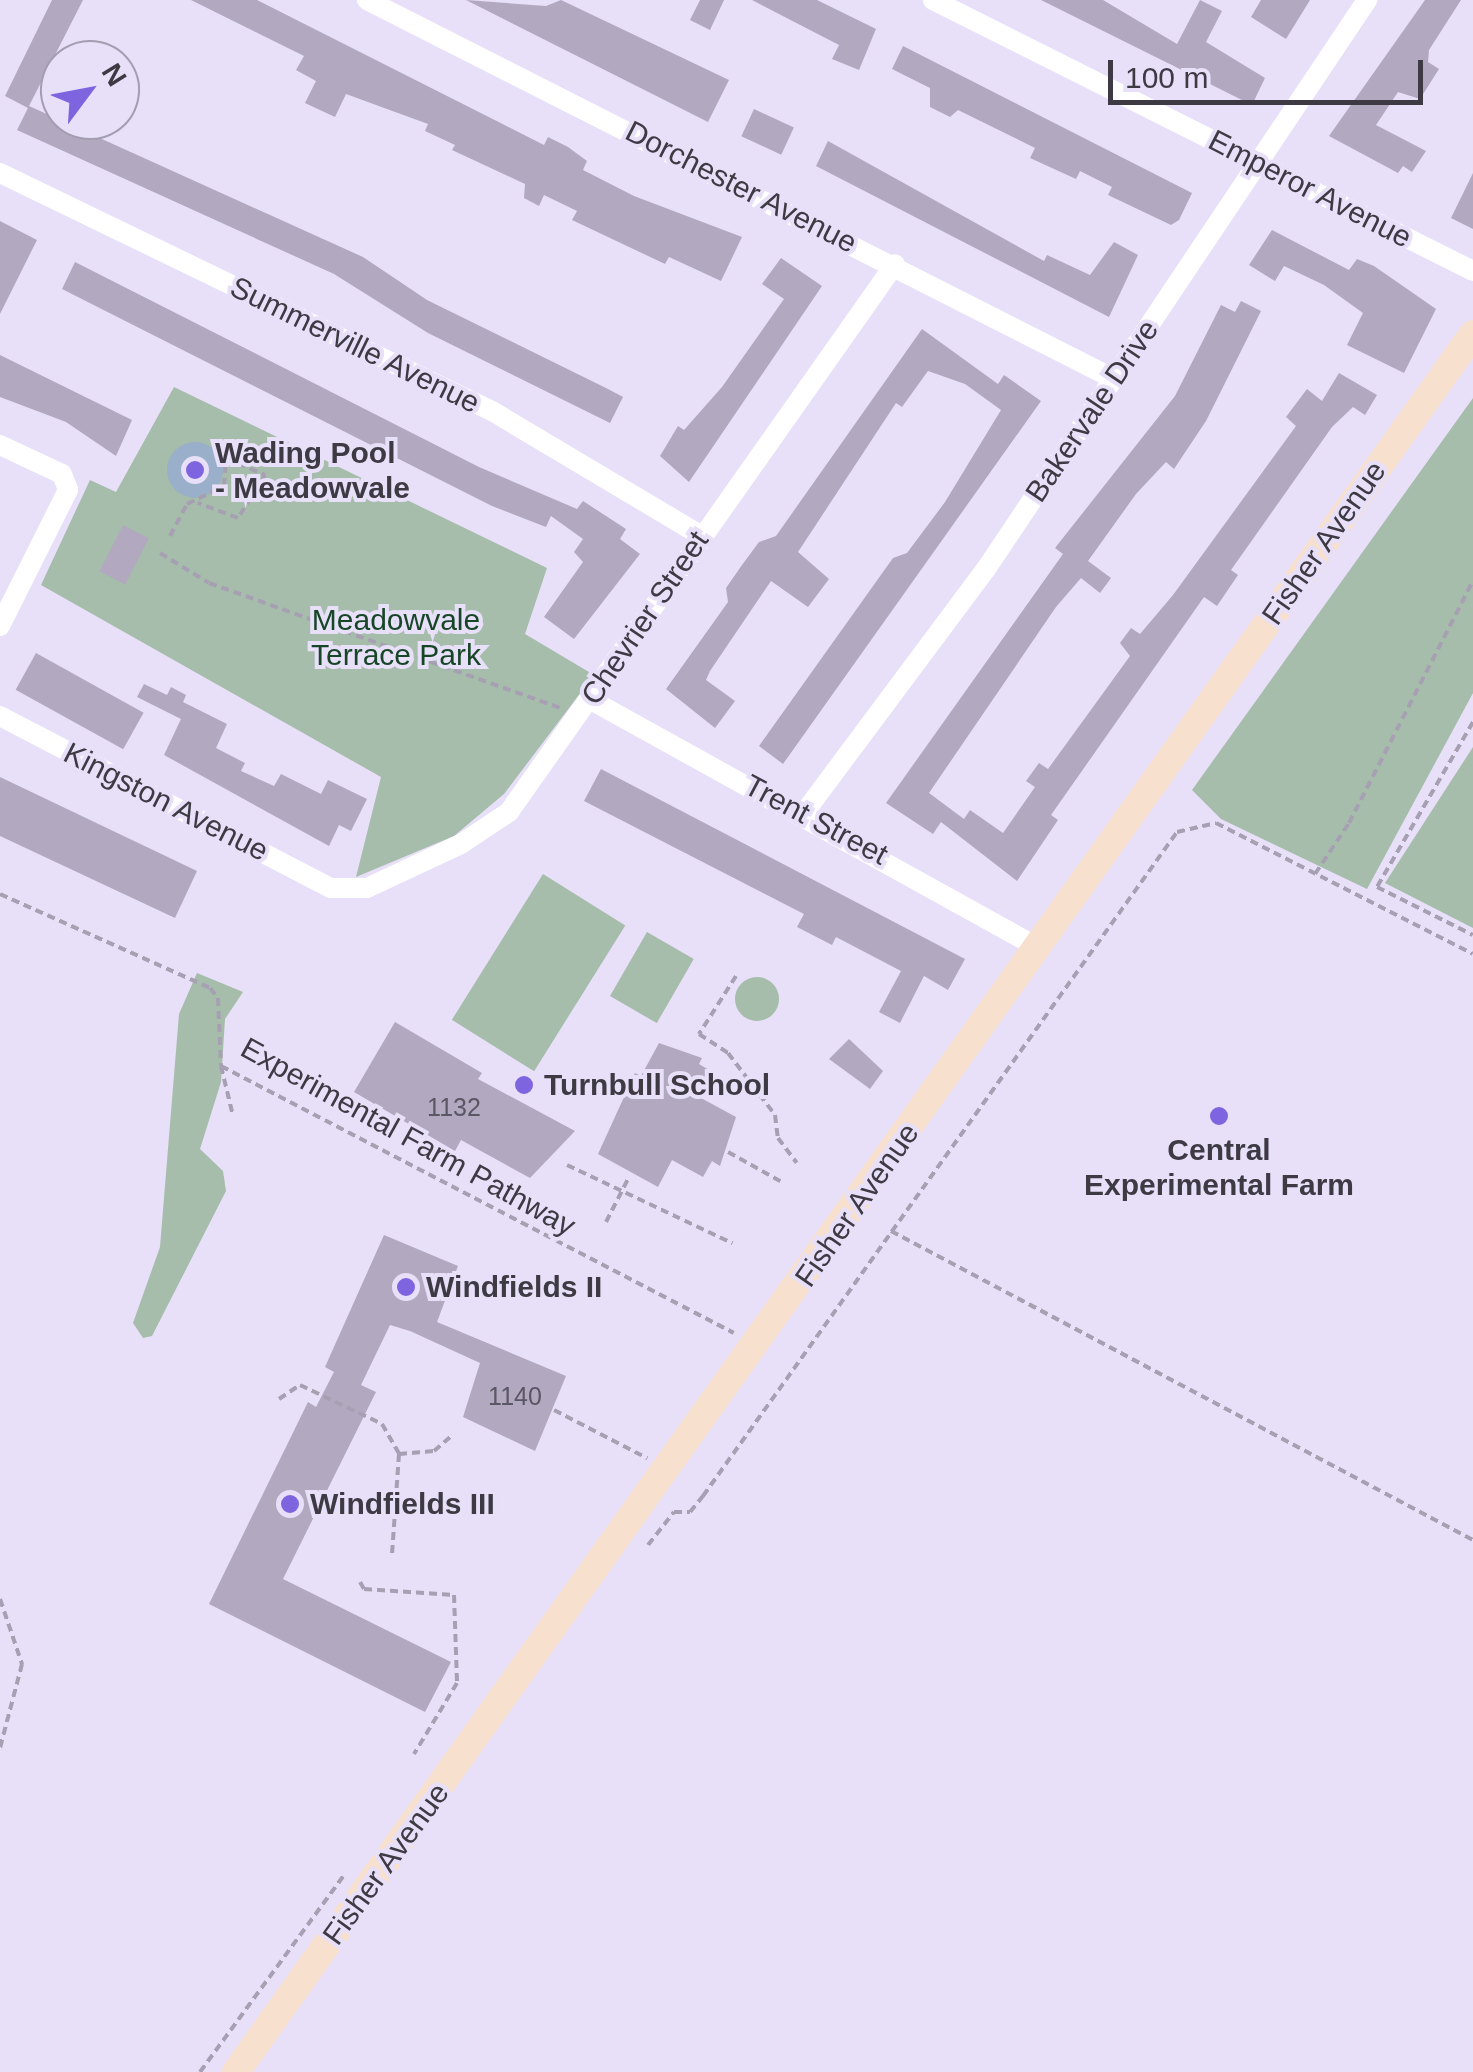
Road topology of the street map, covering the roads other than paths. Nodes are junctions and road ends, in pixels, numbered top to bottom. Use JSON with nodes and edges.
{"nodes":[{"id":1,"x":368,"y":0,"type":"edge"},
{"id":2,"x":933,"y":0,"type":"edge"},
{"id":3,"x":1367,"y":0,"type":"edge"},
{"id":4,"x":1260,"y":162,"type":"junction"},
{"id":5,"x":0,"y":173,"type":"edge"},
{"id":6,"x":895,"y":264,"type":"junction"},
{"id":7,"x":1473,"y":271,"type":"edge"},
{"id":8,"x":1473,"y":334,"type":"edge"},
{"id":9,"x":1112,"y":378,"type":"junction"},
{"id":10,"x":0,"y":445,"type":"edge"},
{"id":11,"x":700,"y":534,"type":"junction"},
{"id":12,"x":0,"y":626,"type":"edge"},
{"id":13,"x":586,"y":707,"type":"junction"},
{"id":14,"x":0,"y":716,"type":"edge"},
{"id":15,"x":804,"y":813,"type":"junction"},
{"id":16,"x":332,"y":888,"type":"joint"},
{"id":17,"x":1037,"y":947,"type":"junction"},
{"id":18,"x":236,"y":2072,"type":"edge"}],
"edges":[{"from":1,"to":6,"type":"street","name":"Dorchester Avenue"},
{"from":2,"to":4,"type":"street","name":"Emperor Avenue"},
{"from":3,"to":4,"type":"street","name":"Bakervale Drive"},
{"from":4,"to":7,"type":"street","name":"Emperor Avenue"},
{"from":4,"to":9,"type":"street","name":"Bakervale Drive"},
{"from":5,"to":11,"type":"street","name":"Summerville Avenue"},
{"from":6,"to":9,"type":"street","name":"Dorchester Avenue"},
{"from":6,"to":11,"type":"street","name":"Chevrier Street"},
{"from":8,"to":17,"type":"main road","name":"Fisher Avenue"},
{"from":9,"to":15,"type":"street","name":"Bakervale Drive"},
{"from":10,"to":12,"type":"street"},
{"from":11,"to":13,"type":"street","name":"Chevrier Street"},
{"from":13,"to":15,"type":"street","name":"Trent Street"},
{"from":13,"to":16,"type":"street","name":"Chevrier Street"},
{"from":14,"to":16,"type":"street","name":"Kingston Avenue"},
{"from":15,"to":17,"type":"street","name":"Trent Street"},
{"from":17,"to":18,"type":"main road","name":"Fisher Avenue"}]}
